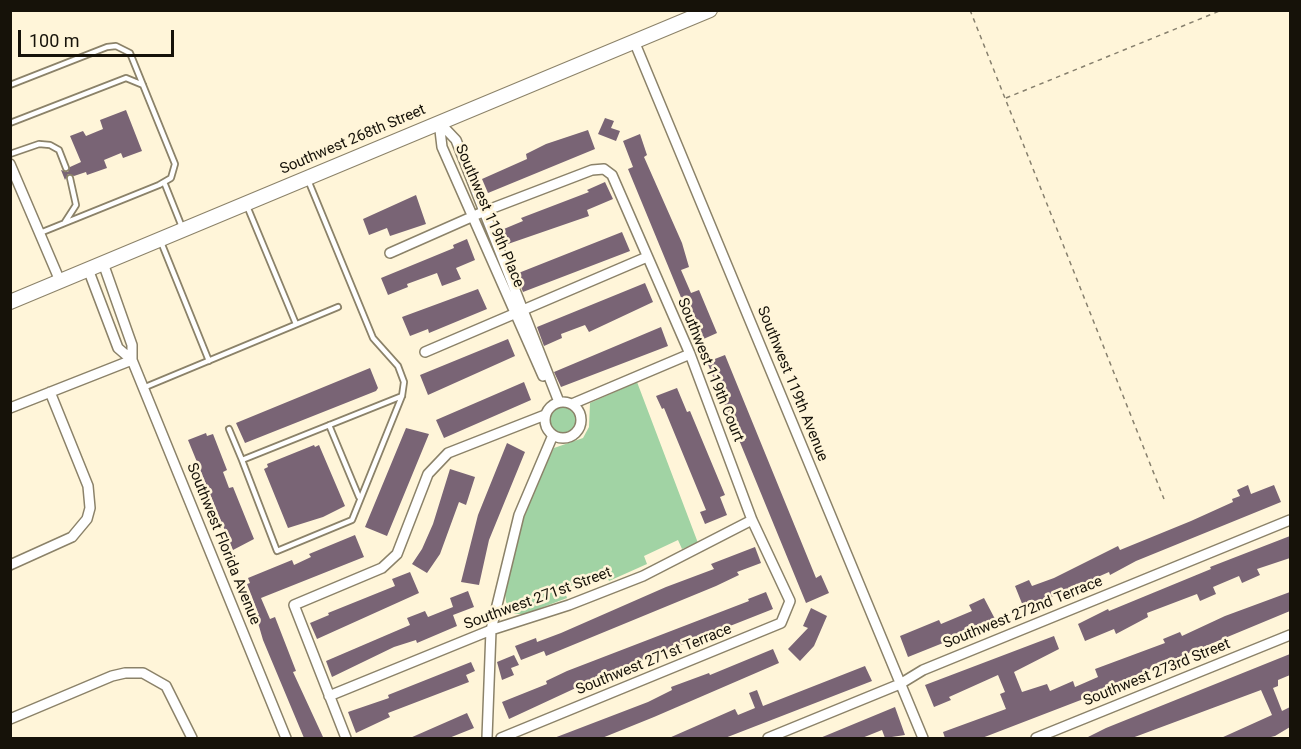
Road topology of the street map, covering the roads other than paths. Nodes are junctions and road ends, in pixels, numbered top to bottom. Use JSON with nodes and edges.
{"nodes":[{"id":1,"x":710,"y":10,"type":"edge"},
{"id":2,"x":634,"y":41,"type":"junction"},
{"id":3,"x":143,"y":85,"type":"junction"},
{"id":4,"x":10,"y":86,"type":"edge"},
{"id":5,"x":439,"y":122,"type":"junction"},
{"id":6,"x":10,"y":123,"type":"edge"},
{"id":7,"x":10,"y":154,"type":"edge"},
{"id":8,"x":10,"y":164,"type":"edge"},
{"id":9,"x":66,"y":168,"type":"dead end"},
{"id":10,"x":307,"y":177,"type":"junction"},
{"id":11,"x":70,"y":178,"type":"dead end"},
{"id":12,"x":164,"y":182,"type":"junction"},
{"id":13,"x":476,"y":188,"type":"junction"},
{"id":14,"x":462,"y":194,"type":"junction"},
{"id":15,"x":246,"y":203,"type":"junction"},
{"id":16,"x":485,"y":211,"type":"junction"},
{"id":17,"x":472,"y":217,"type":"junction"},
{"id":18,"x":64,"y":224,"type":"junction"},
{"id":19,"x":183,"y":230,"type":"junction"},
{"id":20,"x":40,"y":233,"type":"junction"},
{"id":21,"x":160,"y":239,"type":"junction"},
{"id":22,"x":390,"y":253,"type":"dead end"},
{"id":23,"x":647,"y":257,"type":"junction"},
{"id":24,"x":103,"y":263,"type":"junction"},
{"id":25,"x":88,"y":269,"type":"junction"},
{"id":26,"x":60,"y":281,"type":"junction"},
{"id":27,"x":10,"y":302,"type":"edge"},
{"id":28,"x":338,"y":307,"type":"dead end"},
{"id":29,"x":519,"y":312,"type":"junction"},
{"id":30,"x":296,"y":324,"type":"junction"},
{"id":31,"x":425,"y":351,"type":"dead end"},
{"id":32,"x":690,"y":354,"type":"junction"},
{"id":33,"x":132,"y":360,"type":"junction"},
{"id":34,"x":209,"y":361,"type":"junction"},
{"id":35,"x":143,"y":388,"type":"junction"},
{"id":36,"x":50,"y":392,"type":"junction"},
{"id":37,"x":402,"y":396,"type":"junction"},
{"id":38,"x":556,"y":403,"type":"junction"},
{"id":39,"x":572,"y":404,"type":"junction"},
{"id":40,"x":10,"y":408,"type":"edge"},
{"id":41,"x":545,"y":415,"type":"junction"},
{"id":42,"x":330,"y":425,"type":"junction"},
{"id":43,"x":229,"y":429,"type":"dead end"},
{"id":44,"x":553,"y":435,"type":"junction"},
{"id":45,"x":242,"y":460,"type":"junction"},
{"id":46,"x":359,"y":498,"type":"junction"},
{"id":47,"x":752,"y":520,"type":"junction"},
{"id":48,"x":1290,"y":520,"type":"edge"},
{"id":49,"x":10,"y":565,"type":"edge"},
{"id":50,"x":783,"y":587,"type":"joint"},
{"id":51,"x":491,"y":630,"type":"junction"},
{"id":52,"x":1290,"y":635,"type":"edge"},
{"id":53,"x":900,"y":684,"type":"junction"},
{"id":54,"x":329,"y":696,"type":"junction"},
{"id":55,"x":10,"y":718,"type":"edge"},
{"id":56,"x":192,"y":738,"type":"edge"},
{"id":57,"x":286,"y":738,"type":"edge"},
{"id":58,"x":346,"y":738,"type":"edge"},
{"id":59,"x":487,"y":738,"type":"edge"},
{"id":60,"x":501,"y":738,"type":"edge"},
{"id":61,"x":768,"y":738,"type":"edge"},
{"id":62,"x":923,"y":738,"type":"edge"},
{"id":63,"x":1036,"y":738,"type":"edge"}],
"edges":[{"from":1,"to":2,"type":"main road","name":"Southwest 268th Street"},
{"from":2,"to":5,"type":"main road","name":"Southwest 268th Street"},
{"from":2,"to":53,"type":"street","name":"Southwest 119th Avenue"},
{"from":3,"to":4,"type":"lane"},
{"from":3,"to":6,"type":"lane"},
{"from":3,"to":12,"type":"lane"},
{"from":5,"to":10,"type":"main road","name":"Southwest 268th Street"},
{"from":5,"to":13,"type":"street","name":"Southwest 119th Place"},
{"from":5,"to":14,"type":"street","name":"Southwest 119th Place"},
{"from":7,"to":9,"type":"lane"},
{"from":8,"to":20,"type":"street"},
{"from":10,"to":15,"type":"main road","name":"Southwest 268th Street"},
{"from":10,"to":37,"type":"lane"},
{"from":11,"to":18,"type":"lane"},
{"from":12,"to":18,"type":"lane"},
{"from":12,"to":19,"type":"lane"},
{"from":13,"to":14,"type":"lane"},
{"from":13,"to":16,"type":"street","name":"Southwest 119th Place"},
{"from":14,"to":17,"type":"street","name":"Southwest 119th Place"},
{"from":15,"to":19,"type":"main road","name":"Southwest 268th Street"},
{"from":15,"to":30,"type":"lane"},
{"from":16,"to":17,"type":"street"},
{"from":16,"to":23,"type":"street","name":"Southwest 119th Court"},
{"from":16,"to":29,"type":"street","name":"Southwest 119th Place"},
{"from":17,"to":22,"type":"street"},
{"from":17,"to":29,"type":"street","name":"Southwest 119th Place"},
{"from":18,"to":20,"type":"lane"},
{"from":19,"to":21,"type":"main road","name":"Southwest 268th Street"},
{"from":20,"to":26,"type":"street"},
{"from":21,"to":24,"type":"main road","name":"Southwest 268th Street"},
{"from":21,"to":34,"type":"lane"},
{"from":23,"to":29,"type":"street"},
{"from":23,"to":32,"type":"street","name":"Southwest 119th Court"},
{"from":24,"to":25,"type":"main road","name":"Southwest 268th Street"},
{"from":24,"to":33,"type":"street","name":"Southwest Florida Avenue"},
{"from":25,"to":26,"type":"main road","name":"Southwest 268th Street"},
{"from":25,"to":33,"type":"street","name":"Southwest Florida Avenue"},
{"from":26,"to":27,"type":"main road","name":"Southwest 268th Street"},
{"from":28,"to":30,"type":"lane"},
{"from":29,"to":31,"type":"street"},
{"from":29,"to":38,"type":"street","name":"Southwest 119th Place"},
{"from":30,"to":34,"type":"lane"},
{"from":32,"to":39,"type":"street"},
{"from":32,"to":47,"type":"street","name":"Southwest 119th Court"},
{"from":33,"to":35,"type":"street","name":"Southwest Florida Avenue"},
{"from":33,"to":36,"type":"street"},
{"from":34,"to":35,"type":"lane"},
{"from":35,"to":57,"type":"street","name":"Southwest Florida Avenue"},
{"from":36,"to":40,"type":"street"},
{"from":36,"to":49,"type":"street"},
{"from":37,"to":42,"type":"lane"},
{"from":37,"to":46,"type":"lane"},
{"from":38,"to":39,"type":"street"},
{"from":38,"to":41,"type":"street"},
{"from":39,"to":44,"type":"street"},
{"from":41,"to":44,"type":"street"},
{"from":41,"to":54,"type":"street"},
{"from":42,"to":45,"type":"lane"},
{"from":42,"to":46,"type":"lane"},
{"from":43,"to":45,"type":"lane"},
{"from":44,"to":51,"type":"street"},
{"from":45,"to":46,"type":"lane"},
{"from":47,"to":50,"type":"street","name":"Southwest 119th Court"},
{"from":47,"to":51,"type":"street","name":"Southwest 271st Street"},
{"from":48,"to":53,"type":"street","name":"Southwest 272nd Terrace"},
{"from":50,"to":60,"type":"street","name":"Southwest 271st Terrace"},
{"from":51,"to":54,"type":"street","name":"Southwest 271st Street"},
{"from":51,"to":59,"type":"street"},
{"from":52,"to":63,"type":"street","name":"Southwest 273rd Street"},
{"from":53,"to":61,"type":"street","name":"Southwest 272nd Terrace"},
{"from":53,"to":62,"type":"street","name":"Southwest 119th Avenue"},
{"from":54,"to":58,"type":"street"},
{"from":55,"to":56,"type":"street"}]}
